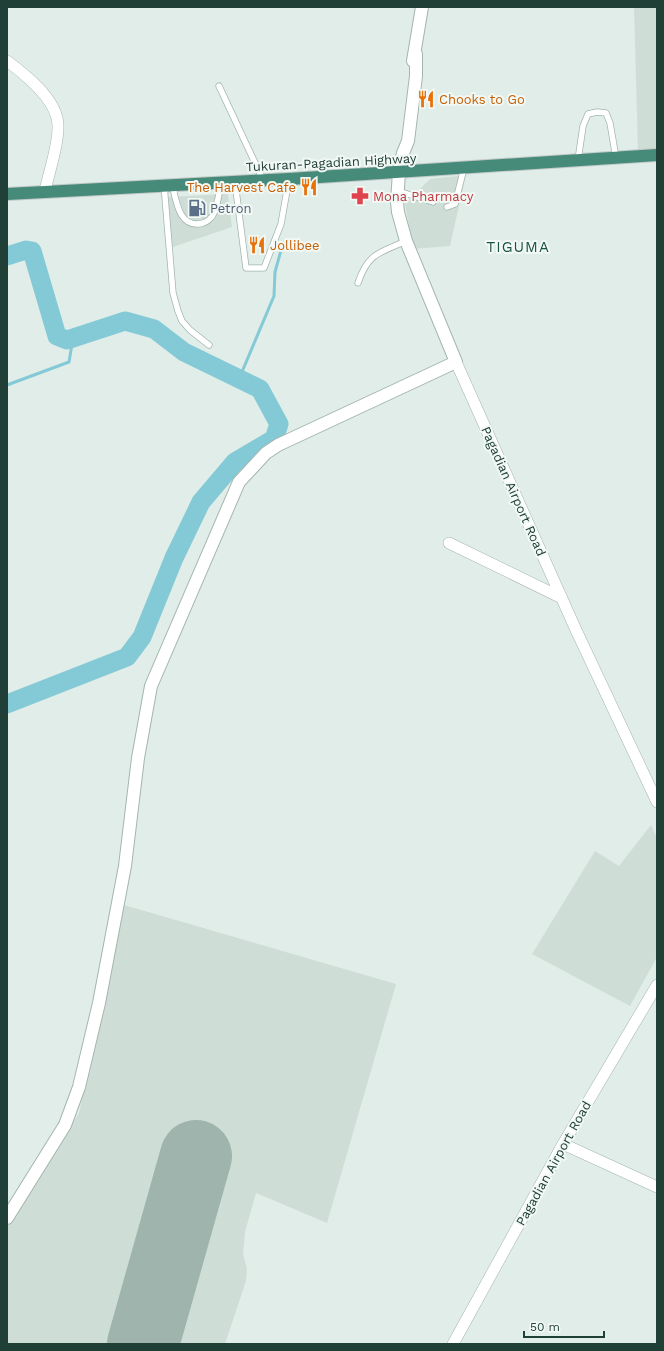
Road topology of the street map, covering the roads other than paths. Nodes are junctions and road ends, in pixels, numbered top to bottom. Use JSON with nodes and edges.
{"nodes":[{"id":1,"x":422,"y":7,"type":"edge"},
{"id":2,"x":7,"y":61,"type":"edge"},
{"id":3,"x":219,"y":86,"type":"dead end"},
{"id":4,"x":657,"y":155,"type":"edge"},
{"id":5,"x":616,"y":158,"type":"junction"},
{"id":6,"x":578,"y":161,"type":"junction"},
{"id":7,"x":464,"y":168,"type":"junction"},
{"id":8,"x":399,"y":172,"type":"junction"},
{"id":9,"x":289,"y":179,"type":"junction"},
{"id":10,"x":263,"y":180,"type":"junction"},
{"id":11,"x":221,"y":182,"type":"junction"},
{"id":12,"x":235,"y":182,"type":"junction"},
{"id":13,"x":168,"y":184,"type":"junction"},
{"id":14,"x":45,"y":191,"type":"junction"},
{"id":15,"x":397,"y":191,"type":"junction"},
{"id":16,"x":7,"y":194,"type":"edge"},
{"id":17,"x":433,"y":202,"type":"dead end"},
{"id":18,"x":447,"y":207,"type":"dead end"},
{"id":19,"x":406,"y":241,"type":"junction"},
{"id":20,"x":358,"y":283,"type":"dead end"},
{"id":21,"x":209,"y":346,"type":"dead end"},
{"id":22,"x":456,"y":362,"type":"junction"},
{"id":23,"x":449,"y":543,"type":"dead end"},
{"id":24,"x":562,"y":598,"type":"junction"},
{"id":25,"x":657,"y":802,"type":"edge"},
{"id":26,"x":657,"y":985,"type":"edge"},
{"id":27,"x":563,"y":1144,"type":"junction"},
{"id":28,"x":657,"y":1187,"type":"edge"},
{"id":29,"x":7,"y":1218,"type":"edge"},
{"id":30,"x":453,"y":1344,"type":"edge"}],
"edges":[{"from":1,"to":8,"type":"street","name":"Pagadian Airport Road"},
{"from":2,"to":14,"type":"street"},
{"from":3,"to":10,"type":"lane"},
{"from":4,"to":5,"type":"highway","name":"Tukuran-Pagadian Highway"},
{"from":5,"to":6,"type":"highway","name":"Tukuran-Pagadian Highway"},
{"from":5,"to":6,"type":"lane"},
{"from":6,"to":7,"type":"highway","name":"Tukuran-Pagadian Highway"},
{"from":7,"to":8,"type":"highway","name":"Tukuran-Pagadian Highway"},
{"from":7,"to":18,"type":"lane"},
{"from":8,"to":9,"type":"highway","name":"Tukuran-Pagadian Highway"},
{"from":8,"to":15,"type":"street","name":"Pagadian Airport Road"},
{"from":9,"to":10,"type":"highway","name":"Tukuran-Pagadian Highway"},
{"from":9,"to":12,"type":"lane"},
{"from":10,"to":12,"type":"highway","name":"Tukuran-Pagadian Highway"},
{"from":11,"to":12,"type":"highway","name":"Tukuran-Pagadian Highway"},
{"from":11,"to":13,"type":"highway","name":"Tukuran-Pagadian Highway"},
{"from":11,"to":13,"type":"lane"},
{"from":13,"to":14,"type":"highway","name":"Tukuran-Pagadian Highway"},
{"from":13,"to":21,"type":"lane"},
{"from":14,"to":16,"type":"highway","name":"Tukuran-Pagadian Highway"},
{"from":15,"to":17,"type":"lane"},
{"from":15,"to":19,"type":"street","name":"Pagadian Airport Road"},
{"from":19,"to":20,"type":"lane"},
{"from":19,"to":22,"type":"street","name":"Pagadian Airport Road"},
{"from":22,"to":24,"type":"street","name":"Pagadian Airport Road"},
{"from":22,"to":29,"type":"street"},
{"from":23,"to":24,"type":"street"},
{"from":24,"to":25,"type":"street","name":"Pagadian Airport Road"},
{"from":26,"to":27,"type":"street","name":"Pagadian Airport Road"},
{"from":27,"to":28,"type":"street"},
{"from":27,"to":30,"type":"street","name":"Pagadian Airport Road"}]}
